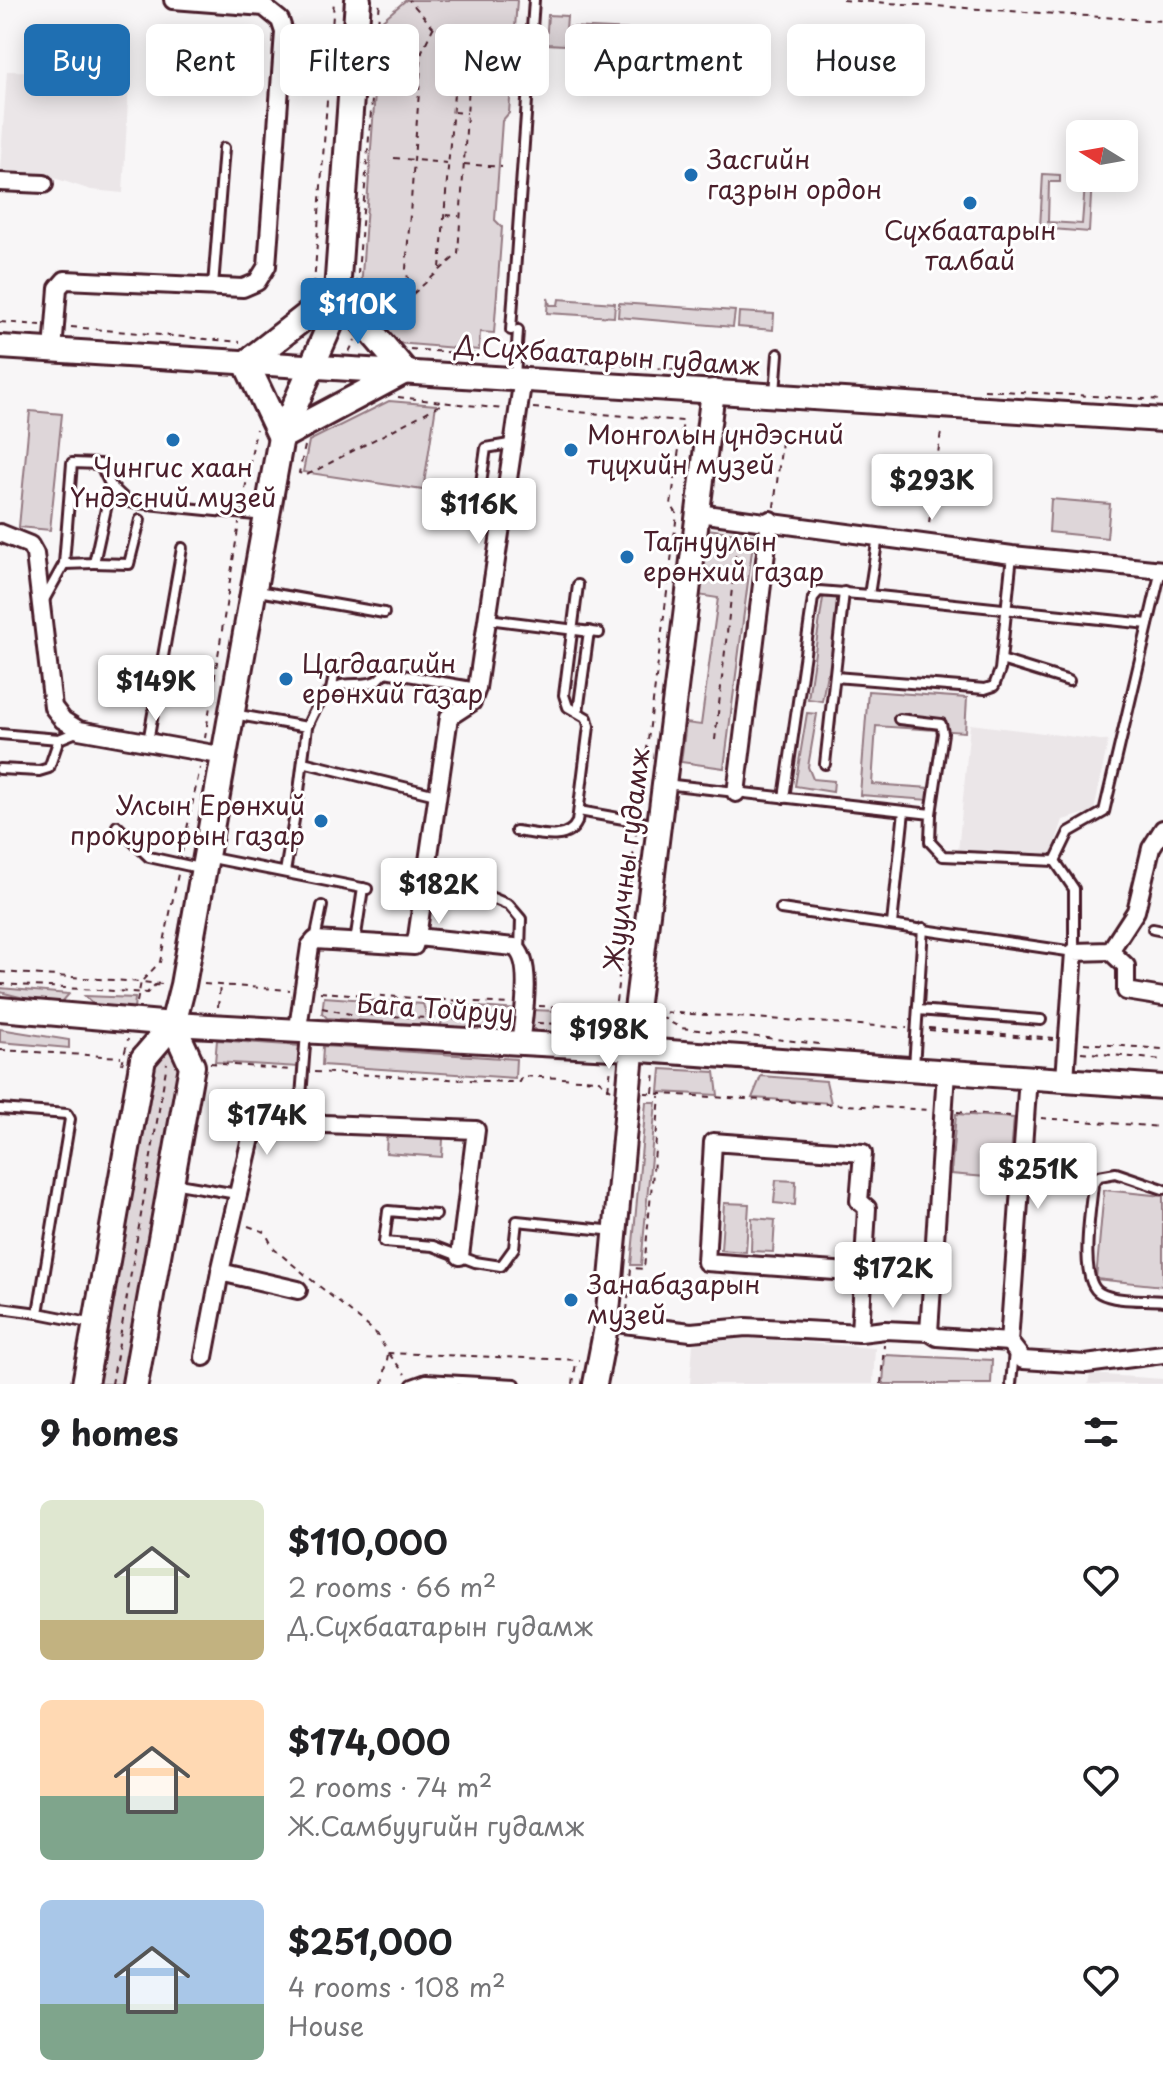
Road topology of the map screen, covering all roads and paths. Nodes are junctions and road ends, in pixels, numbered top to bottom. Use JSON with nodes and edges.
{"nodes":[{"id":1,"x":173,"y":0,"type":"edge"},
{"id":2,"x":334,"y":0,"type":"edge"},
{"id":3,"x":358,"y":0,"type":"edge"},
{"id":4,"x":380,"y":0,"type":"edge"},
{"id":5,"x":409,"y":0,"type":"edge"},
{"id":6,"x":534,"y":0,"type":"edge"},
{"id":7,"x":843,"y":0,"type":"edge"},
{"id":8,"x":1163,"y":21,"type":"edge"},
{"id":9,"x":434,"y":27,"type":"joint"},
{"id":10,"x":454,"y":96,"type":"edge"},
{"id":11,"x":468,"y":96,"type":"edge"},
{"id":12,"x":453,"y":112,"type":"junction"},
{"id":13,"x":467,"y":113,"type":"junction"},
{"id":14,"x":224,"y":148,"type":"dead end"},
{"id":15,"x":324,"y":153,"type":"dead end"},
{"id":16,"x":394,"y":158,"type":"dead end"},
{"id":17,"x":414,"y":160,"type":"junction"},
{"id":18,"x":448,"y":163,"type":"junction"},
{"id":19,"x":464,"y":164,"type":"junction"},
{"id":20,"x":502,"y":167,"type":"dead end"},
{"id":21,"x":0,"y":182,"type":"edge"},
{"id":22,"x":44,"y":184,"type":"dead end"},
{"id":23,"x":444,"y":215,"type":"junction"},
{"id":24,"x":460,"y":216,"type":"junction"},
{"id":25,"x":439,"y":270,"type":"junction"},
{"id":26,"x":213,"y":287,"type":"junction"},
{"id":27,"x":347,"y":288,"type":"junction"},
{"id":28,"x":411,"y":295,"type":"junction"},
{"id":29,"x":0,"y":322,"type":"edge"},
{"id":30,"x":55,"y":326,"type":"junction"},
{"id":31,"x":376,"y":327,"type":"dead end"},
{"id":32,"x":351,"y":343,"type":"dead end"},
{"id":33,"x":0,"y":347,"type":"edge"},
{"id":34,"x":53,"y":351,"type":"junction"},
{"id":35,"x":349,"y":353,"type":"dead end"},
{"id":36,"x":778,"y":354,"type":"dead end"},
{"id":37,"x":406,"y":360,"type":"junction"},
{"id":38,"x":246,"y":363,"type":"junction"},
{"id":39,"x":312,"y":366,"type":"junction"},
{"id":40,"x":518,"y":371,"type":"junction"},
{"id":41,"x":746,"y":375,"type":"dead end"},
{"id":42,"x":974,"y":389,"type":"dead end"},
{"id":43,"x":713,"y":391,"type":"junction"},
{"id":44,"x":774,"y":395,"type":"junction"},
{"id":45,"x":390,"y":396,"type":"dead end"},
{"id":46,"x":1163,"y":400,"type":"edge"},
{"id":47,"x":444,"y":403,"type":"junction"},
{"id":48,"x":521,"y":410,"type":"junction"},
{"id":49,"x":1163,"y":420,"type":"edge"},
{"id":50,"x":784,"y":425,"type":"dead end"},
{"id":51,"x":941,"y":431,"type":"dead end"},
{"id":52,"x":307,"y":436,"type":"dead end"},
{"id":53,"x":281,"y":437,"type":"junction"},
{"id":54,"x":515,"y":443,"type":"junction"},
{"id":55,"x":111,"y":486,"type":"junction"},
{"id":56,"x":506,"y":498,"type":"junction"},
{"id":57,"x":698,"y":513,"type":"junction"},
{"id":58,"x":772,"y":514,"type":"junction"},
{"id":59,"x":266,"y":516,"type":"junction"},
{"id":60,"x":740,"y":517,"type":"junction"},
{"id":61,"x":140,"y":520,"type":"dead end"},
{"id":62,"x":929,"y":523,"type":"dead end"},
{"id":63,"x":0,"y":533,"type":"edge"},
{"id":64,"x":878,"y":535,"type":"junction"},
{"id":65,"x":182,"y":548,"type":"dead end"},
{"id":66,"x":1012,"y":555,"type":"junction"},
{"id":67,"x":94,"y":563,"type":"junction"},
{"id":68,"x":64,"y":564,"type":"junction"},
{"id":69,"x":1162,"y":570,"type":"edge"},
{"id":70,"x":578,"y":585,"type":"dead end"},
{"id":71,"x":253,"y":590,"type":"junction"},
{"id":72,"x":844,"y":592,"type":"junction"},
{"id":73,"x":869,"y":595,"type":"junction"},
{"id":74,"x":42,"y":604,"type":"junction"},
{"id":75,"x":1006,"y":611,"type":"junction"},
{"id":76,"x":384,"y":613,"type":"dead end"},
{"id":77,"x":488,"y":619,"type":"junction"},
{"id":78,"x":1148,"y":624,"type":"junction"},
{"id":79,"x":571,"y":629,"type":"junction"},
{"id":80,"x":589,"y":631,"type":"junction"},
{"id":81,"x":599,"y":633,"type":"dead end"},
{"id":82,"x":1001,"y":660,"type":"junction"},
{"id":83,"x":336,"y":665,"type":"dead end"},
{"id":84,"x":835,"y":677,"type":"junction"},
{"id":85,"x":1069,"y":681,"type":"dead end"},
{"id":86,"x":477,"y":688,"type":"junction"},
{"id":87,"x":331,"y":690,"type":"junction"},
{"id":88,"x":578,"y":712,"type":"junction"},
{"id":89,"x":232,"y":714,"type":"junction"},
{"id":90,"x":899,"y":719,"type":"dead end"},
{"id":91,"x":307,"y":727,"type":"junction"},
{"id":92,"x":79,"y":730,"type":"junction"},
{"id":93,"x":0,"y":734,"type":"edge"},
{"id":94,"x":59,"y":739,"type":"junction"},
{"id":95,"x":715,"y":740,"type":"dead end"},
{"id":96,"x":148,"y":742,"type":"junction"},
{"id":97,"x":225,"y":756,"type":"junction"},
{"id":98,"x":303,"y":762,"type":"junction"},
{"id":99,"x":825,"y":764,"type":"dead end"},
{"id":100,"x":0,"y":769,"type":"edge"},
{"id":101,"x":664,"y":784,"type":"junction"},
{"id":102,"x":736,"y":793,"type":"junction"},
{"id":103,"x":436,"y":795,"type":"junction"},
{"id":104,"x":784,"y":798,"type":"junction"},
{"id":105,"x":298,"y":799,"type":"dead end"},
{"id":106,"x":579,"y":811,"type":"junction"},
{"id":107,"x":904,"y":811,"type":"junction"},
{"id":108,"x":295,"y":814,"type":"dead end"},
{"id":109,"x":931,"y":814,"type":"junction"},
{"id":110,"x":648,"y":823,"type":"junction"},
{"id":111,"x":117,"y":826,"type":"dead end"},
{"id":112,"x":1163,"y":829,"type":"edge"},
{"id":113,"x":516,"y":831,"type":"dead end"},
{"id":114,"x":1055,"y":861,"type":"junction"},
{"id":115,"x":205,"y":863,"type":"junction"},
{"id":116,"x":285,"y":872,"type":"junction"},
{"id":117,"x":490,"y":897,"type":"dead end"},
{"id":118,"x":322,"y":906,"type":"dead end"},
{"id":119,"x":781,"y":909,"type":"dead end"},
{"id":120,"x":892,"y":924,"type":"junction"},
{"id":121,"x":923,"y":928,"type":"junction"},
{"id":122,"x":417,"y":937,"type":"junction"},
{"id":123,"x":315,"y":940,"type":"junction"},
{"id":124,"x":355,"y":943,"type":"junction"},
{"id":125,"x":520,"y":951,"type":"junction"},
{"id":126,"x":1110,"y":951,"type":"junction"},
{"id":127,"x":1074,"y":952,"type":"junction"},
{"id":128,"x":0,"y":984,"type":"edge"},
{"id":129,"x":176,"y":986,"type":"junction"},
{"id":130,"x":303,"y":991,"type":"junction"},
{"id":131,"x":138,"y":992,"type":"junction"},
{"id":132,"x":1163,"y":997,"type":"edge"},
{"id":133,"x":652,"y":1000,"type":"dead end"},
{"id":134,"x":525,"y":1005,"type":"junction"},
{"id":135,"x":322,"y":1008,"type":"dead end"},
{"id":136,"x":0,"y":1009,"type":"edge"},
{"id":137,"x":918,"y":1010,"type":"junction"},
{"id":138,"x":653,"y":1011,"type":"dead end"},
{"id":139,"x":661,"y":1012,"type":"junction"},
{"id":140,"x":661,"y":1017,"type":"junction"},
{"id":141,"x":1041,"y":1020,"type":"dead end"},
{"id":142,"x":133,"y":1021,"type":"junction"},
{"id":143,"x":660,"y":1023,"type":"dead end"},
{"id":144,"x":173,"y":1024,"type":"junction"},
{"id":145,"x":608,"y":1026,"type":"dead end"},
{"id":146,"x":920,"y":1028,"type":"junction"},
{"id":147,"x":302,"y":1029,"type":"junction"},
{"id":148,"x":521,"y":1033,"type":"junction"},
{"id":149,"x":797,"y":1042,"type":"dead end"},
{"id":150,"x":1064,"y":1042,"type":"junction"},
{"id":151,"x":1163,"y":1049,"type":"edge"},
{"id":152,"x":0,"y":1050,"type":"edge"},
{"id":153,"x":633,"y":1050,"type":"junction"},
{"id":154,"x":1163,"y":1060,"type":"edge"},
{"id":155,"x":167,"y":1063,"type":"dead end"},
{"id":156,"x":204,"y":1063,"type":"dead end"},
{"id":157,"x":914,"y":1070,"type":"junction"},
{"id":158,"x":302,"y":1071,"type":"junction"},
{"id":159,"x":655,"y":1071,"type":"dead end"},
{"id":160,"x":946,"y":1072,"type":"junction"},
{"id":161,"x":1028,"y":1077,"type":"junction"},
{"id":162,"x":1065,"y":1079,"type":"junction"},
{"id":163,"x":1163,"y":1087,"type":"edge"},
{"id":164,"x":642,"y":1093,"type":"junction"},
{"id":165,"x":660,"y":1094,"type":"junction"},
{"id":166,"x":0,"y":1109,"type":"edge"},
{"id":167,"x":944,"y":1111,"type":"junction"},
{"id":168,"x":1025,"y":1117,"type":"junction"},
{"id":169,"x":299,"y":1123,"type":"junction"},
{"id":170,"x":1163,"y":1127,"type":"edge"},
{"id":171,"x":171,"y":1183,"type":"junction"},
{"id":172,"x":1163,"y":1189,"type":"edge"},
{"id":173,"x":118,"y":1190,"type":"junction"},
{"id":174,"x":237,"y":1194,"type":"junction"},
{"id":175,"x":145,"y":1195,"type":"junction"},
{"id":176,"x":436,"y":1215,"type":"dead end"},
{"id":177,"x":616,"y":1231,"type":"junction"},
{"id":178,"x":460,"y":1256,"type":"junction"},
{"id":179,"x":220,"y":1272,"type":"junction"},
{"id":180,"x":864,"y":1273,"type":"junction"},
{"id":181,"x":298,"y":1290,"type":"dead end"},
{"id":182,"x":1163,"y":1301,"type":"edge"},
{"id":183,"x":0,"y":1308,"type":"edge"},
{"id":184,"x":38,"y":1313,"type":"junction"},
{"id":185,"x":616,"y":1323,"type":"junction"},
{"id":186,"x":95,"y":1324,"type":"junction"},
{"id":187,"x":885,"y":1330,"type":"junction"},
{"id":188,"x":929,"y":1332,"type":"junction"},
{"id":189,"x":860,"y":1333,"type":"junction"},
{"id":190,"x":1011,"y":1346,"type":"junction"},
{"id":191,"x":1163,"y":1354,"type":"edge"},
{"id":192,"x":204,"y":1357,"type":"dead end"},
{"id":193,"x":576,"y":1362,"type":"dead end"},
{"id":194,"x":85,"y":1384,"type":"edge"},
{"id":195,"x":112,"y":1384,"type":"edge"},
{"id":196,"x":135,"y":1384,"type":"edge"},
{"id":197,"x":383,"y":1384,"type":"edge"},
{"id":198,"x":412,"y":1384,"type":"edge"},
{"id":199,"x":515,"y":1384,"type":"edge"},
{"id":200,"x":573,"y":1384,"type":"edge"},
{"id":201,"x":595,"y":1384,"type":"edge"},
{"id":202,"x":881,"y":1384,"type":"edge"},
{"id":203,"x":1011,"y":1384,"type":"edge"}],
"edges":[{"from":1,"to":26,"type":"street"},
{"from":2,"to":15,"type":"path"},
{"from":3,"to":27,"type":"main road"},
{"from":4,"to":27,"type":"path"},
{"from":5,"to":9,"type":"path"},
{"from":6,"to":40,"type":"lane"},
{"from":7,"to":8,"type":"path"},
{"from":9,"to":17,"type":"path"},
{"from":10,"to":12,"type":"path"},
{"from":11,"to":13,"type":"path"},
{"from":12,"to":13,"type":"path"},
{"from":12,"to":18,"type":"path"},
{"from":13,"to":19,"type":"path"},
{"from":14,"to":26,"type":"lane"},
{"from":16,"to":17,"type":"path"},
{"from":17,"to":18,"type":"path"},
{"from":17,"to":28,"type":"path"},
{"from":18,"to":23,"type":"path"},
{"from":19,"to":20,"type":"path"},
{"from":19,"to":24,"type":"path"},
{"from":21,"to":22,"type":"street"},
{"from":23,"to":24,"type":"path"},
{"from":23,"to":25,"type":"path"},
{"from":24,"to":25,"type":"path"},
{"from":25,"to":28,"type":"path"},
{"from":26,"to":30,"type":"street"},
{"from":27,"to":37,"type":"main road"},
{"from":27,"to":38,"type":"main road"},
{"from":27,"to":39,"type":"main road"},
{"from":28,"to":31,"type":"path"},
{"from":29,"to":30,"type":"path"},
{"from":30,"to":34,"type":"street"},
{"from":32,"to":35,"type":"path"},
{"from":33,"to":34,"type":"main road","name":"Д.Сүхбаатарын гудамж"},
{"from":34,"to":38,"type":"main road","name":"Д.Сүхбаатарын гудамж"},
{"from":36,"to":44,"type":"lane"},
{"from":37,"to":39,"type":"main road","name":"Д.Сүхбаатарын гудамж"},
{"from":37,"to":40,"type":"main road","name":"Д.Сүхбаатарын гудамж"},
{"from":37,"to":40,"type":"path"},
{"from":37,"to":53,"type":"main road"},
{"from":38,"to":39,"type":"main road","name":"Д.Сүхбаатарын гудамж"},
{"from":38,"to":53,"type":"main road"},
{"from":39,"to":53,"type":"main road"},
{"from":40,"to":41,"type":"path"},
{"from":40,"to":43,"type":"main road","name":"Д.Сүхбаатарын гудамж"},
{"from":40,"to":48,"type":"street"},
{"from":42,"to":46,"type":"path"},
{"from":43,"to":44,"type":"main road","name":"Д.Сүхбаатарын гудамж"},
{"from":43,"to":57,"type":"main road","name":"Жуулчны гудамж"},
{"from":44,"to":49,"type":"main road","name":"Д.Сүхбаатарын гудамж"},
{"from":45,"to":47,"type":"path"},
{"from":47,"to":48,"type":"path"},
{"from":47,"to":52,"type":"path"},
{"from":48,"to":54,"type":"street"},
{"from":48,"to":110,"type":"path"},
{"from":50,"to":58,"type":"path"},
{"from":51,"to":62,"type":"path"},
{"from":53,"to":59,"type":"main road"},
{"from":54,"to":56,"type":"street"},
{"from":54,"to":56,"type":"lane"},
{"from":55,"to":59,"type":"lane"},
{"from":55,"to":67,"type":"lane"},
{"from":55,"to":68,"type":"lane"},
{"from":56,"to":77,"type":"street"},
{"from":57,"to":60,"type":"street"},
{"from":57,"to":101,"type":"main road","name":"Жуулчны гудамж"},
{"from":58,"to":60,"type":"street"},
{"from":58,"to":64,"type":"street"},
{"from":58,"to":102,"type":"street"},
{"from":59,"to":71,"type":"main road"},
{"from":60,"to":95,"type":"path"},
{"from":61,"to":67,"type":"lane"},
{"from":63,"to":74,"type":"street"},
{"from":64,"to":66,"type":"street"},
{"from":64,"to":73,"type":"lane"},
{"from":65,"to":96,"type":"lane"},
{"from":66,"to":69,"type":"street"},
{"from":66,"to":75,"type":"lane"},
{"from":67,"to":68,"type":"lane"},
{"from":68,"to":74,"type":"lane"},
{"from":69,"to":78,"type":"lane"},
{"from":70,"to":79,"type":"lane"},
{"from":71,"to":76,"type":"lane"},
{"from":71,"to":89,"type":"main road"},
{"from":72,"to":73,"type":"lane"},
{"from":72,"to":84,"type":"lane"},
{"from":72,"to":104,"type":"lane"},
{"from":73,"to":75,"type":"lane"},
{"from":74,"to":92,"type":"street"},
{"from":75,"to":78,"type":"lane"},
{"from":75,"to":82,"type":"lane"},
{"from":77,"to":79,"type":"lane"},
{"from":77,"to":86,"type":"street"},
{"from":78,"to":114,"type":"lane"},
{"from":79,"to":80,"type":"lane"},
{"from":79,"to":88,"type":"lane"},
{"from":80,"to":81,"type":"lane"},
{"from":80,"to":88,"type":"lane"},
{"from":82,"to":84,"type":"lane"},
{"from":82,"to":85,"type":"lane"},
{"from":83,"to":87,"type":"lane"},
{"from":84,"to":99,"type":"lane"},
{"from":86,"to":87,"type":"lane"},
{"from":86,"to":103,"type":"street"},
{"from":87,"to":91,"type":"lane"},
{"from":88,"to":106,"type":"lane"},
{"from":89,"to":91,"type":"lane"},
{"from":89,"to":97,"type":"main road"},
{"from":90,"to":109,"type":"lane"},
{"from":91,"to":98,"type":"lane"},
{"from":92,"to":94,"type":"lane"},
{"from":92,"to":96,"type":"street"},
{"from":93,"to":94,"type":"lane"},
{"from":94,"to":100,"type":"lane"},
{"from":96,"to":97,"type":"street"},
{"from":97,"to":115,"type":"main road"},
{"from":98,"to":103,"type":"lane"},
{"from":98,"to":105,"type":"lane"},
{"from":101,"to":102,"type":"lane"},
{"from":101,"to":110,"type":"main road","name":"Жуулчны гудамж"},
{"from":102,"to":104,"type":"lane"},
{"from":103,"to":122,"type":"street"},
{"from":104,"to":107,"type":"lane"},
{"from":106,"to":110,"type":"lane"},
{"from":106,"to":113,"type":"lane"},
{"from":107,"to":109,"type":"lane"},
{"from":107,"to":120,"type":"lane"},
{"from":108,"to":116,"type":"lane"},
{"from":109,"to":114,"type":"lane"},
{"from":110,"to":134,"type":"path"},
{"from":110,"to":153,"type":"main road","name":"Жуулчны гудамж"},
{"from":111,"to":115,"type":"lane"},
{"from":112,"to":126,"type":"street"},
{"from":114,"to":127,"type":"lane"},
{"from":115,"to":116,"type":"lane"},
{"from":115,"to":129,"type":"main road"},
{"from":116,"to":124,"type":"lane"},
{"from":117,"to":125,"type":"lane"},
{"from":118,"to":123,"type":"lane"},
{"from":119,"to":120,"type":"lane"},
{"from":120,"to":121,"type":"lane"},
{"from":121,"to":127,"type":"lane"},
{"from":121,"to":137,"type":"lane"},
{"from":122,"to":124,"type":"street"},
{"from":122,"to":125,"type":"street"},
{"from":123,"to":124,"type":"street"},
{"from":123,"to":130,"type":"street"},
{"from":125,"to":134,"type":"street"},
{"from":126,"to":127,"type":"street"},
{"from":126,"to":132,"type":"street"},
{"from":127,"to":150,"type":"street"},
{"from":128,"to":131,"type":"path"},
{"from":129,"to":130,"type":"path"},
{"from":129,"to":131,"type":"path"},
{"from":129,"to":131,"type":"path"},
{"from":129,"to":144,"type":"main road"},
{"from":130,"to":134,"type":"path"},
{"from":130,"to":147,"type":"street"},
{"from":131,"to":142,"type":"path"},
{"from":133,"to":139,"type":"path"},
{"from":134,"to":148,"type":"street"},
{"from":135,"to":148,"type":"path"},
{"from":136,"to":142,"type":"main road","name":"Бага Тойруу"},
{"from":137,"to":141,"type":"lane"},
{"from":137,"to":146,"type":"lane"},
{"from":138,"to":139,"type":"path"},
{"from":139,"to":140,"type":"path"},
{"from":139,"to":146,"type":"path"},
{"from":140,"to":143,"type":"path"},
{"from":140,"to":149,"type":"path"},
{"from":142,"to":144,"type":"main road","name":"Бага Тойруу"},
{"from":142,"to":152,"type":"path"},
{"from":144,"to":147,"type":"main road","name":"Бага Тойруу"},
{"from":144,"to":171,"type":"main road"},
{"from":144,"to":173,"type":"main road"},
{"from":145,"to":148,"type":"path"},
{"from":146,"to":150,"type":"path"},
{"from":146,"to":150,"type":"path"},
{"from":146,"to":157,"type":"lane"},
{"from":147,"to":148,"type":"main road","name":"Бага Тойруу"},
{"from":147,"to":158,"type":"lane"},
{"from":148,"to":153,"type":"main road","name":"Бага Тойруу"},
{"from":150,"to":151,"type":"path"},
{"from":150,"to":154,"type":"path"},
{"from":150,"to":162,"type":"street"},
{"from":153,"to":157,"type":"main road","name":"Бага Тойруу"},
{"from":153,"to":164,"type":"main road","name":"Жуулчны гудамж"},
{"from":155,"to":175,"type":"path"},
{"from":156,"to":158,"type":"path"},
{"from":157,"to":160,"type":"main road","name":"Бага Тойруу"},
{"from":158,"to":164,"type":"path"},
{"from":158,"to":169,"type":"lane"},
{"from":159,"to":164,"type":"path"},
{"from":160,"to":161,"type":"main road","name":"Бага Тойруу"},
{"from":160,"to":167,"type":"street"},
{"from":161,"to":162,"type":"main road"},
{"from":161,"to":168,"type":"street"},
{"from":162,"to":163,"type":"main road"},
{"from":164,"to":165,"type":"path"},
{"from":164,"to":177,"type":"main road","name":"Жуулчны гудамж"},
{"from":165,"to":167,"type":"path"},
{"from":165,"to":185,"type":"path"},
{"from":166,"to":184,"type":"lane"},
{"from":167,"to":168,"type":"path"},
{"from":167,"to":188,"type":"street"},
{"from":168,"to":170,"type":"path"},
{"from":168,"to":190,"type":"street"},
{"from":169,"to":174,"type":"street"},
{"from":169,"to":178,"type":"street"},
{"from":171,"to":174,"type":"lane"},
{"from":171,"to":196,"type":"main road"},
{"from":172,"to":182,"type":"lane"},
{"from":173,"to":175,"type":"path"},
{"from":173,"to":186,"type":"main road"},
{"from":174,"to":179,"type":"street"},
{"from":175,"to":195,"type":"path"},
{"from":176,"to":178,"type":"lane"},
{"from":177,"to":178,"type":"lane"},
{"from":177,"to":185,"type":"main road","name":"Жуулчны гудамж"},
{"from":179,"to":181,"type":"street"},
{"from":179,"to":192,"type":"street"},
{"from":180,"to":180,"type":"street"},
{"from":180,"to":189,"type":"street"},
{"from":183,"to":184,"type":"lane"},
{"from":184,"to":186,"type":"lane"},
{"from":185,"to":189,"type":"street"},
{"from":185,"to":201,"type":"main road","name":"Жуулчны гудамж"},
{"from":186,"to":194,"type":"main road"},
{"from":187,"to":188,"type":"street"},
{"from":187,"to":189,"type":"street"},
{"from":187,"to":202,"type":"path"},
{"from":188,"to":190,"type":"street"},
{"from":190,"to":191,"type":"street"},
{"from":190,"to":203,"type":"lane"},
{"from":193,"to":200,"type":"path"},
{"from":197,"to":198,"type":"path"},
{"from":198,"to":199,"type":"lane"}]}
